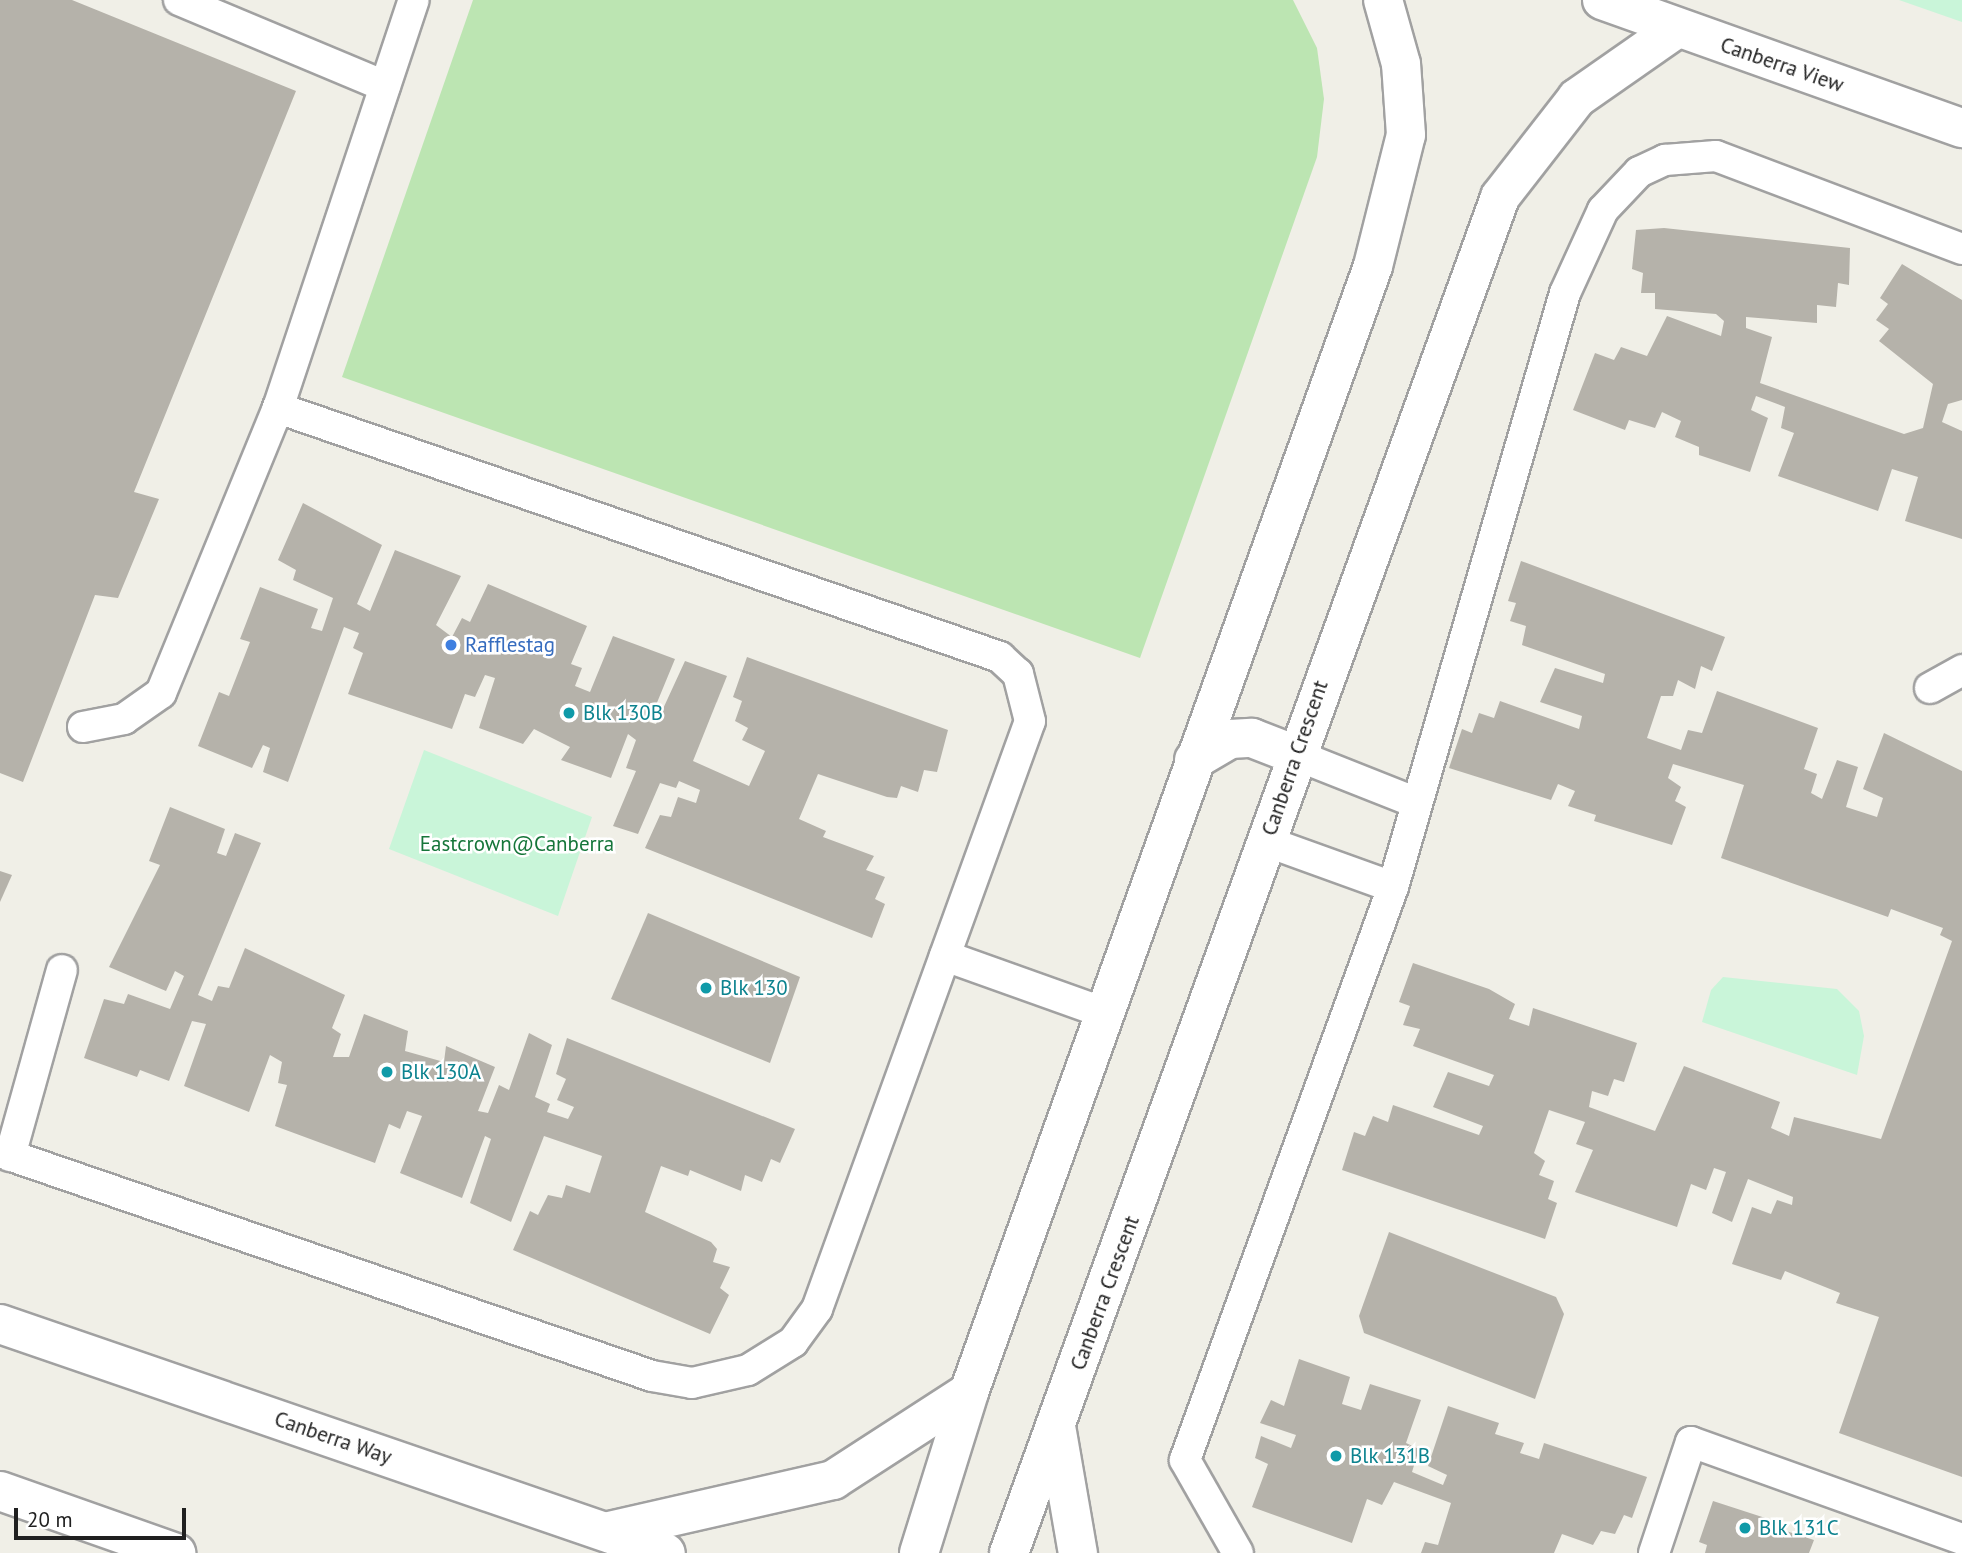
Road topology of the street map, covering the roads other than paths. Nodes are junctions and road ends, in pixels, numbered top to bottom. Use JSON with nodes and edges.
{"nodes":[{"id":1,"x":179,"y":0,"type":"edge"},
{"id":2,"x":414,"y":0,"type":"edge"},
{"id":3,"x":1383,"y":0,"type":"edge"},
{"id":4,"x":1602,"y":0,"type":"edge"},
{"id":5,"x":1676,"y":29,"type":"junction"},
{"id":6,"x":385,"y":86,"type":"junction"},
{"id":7,"x":1962,"y":128,"type":"edge"},
{"id":8,"x":1962,"y":249,"type":"edge"},
{"id":9,"x":278,"y":408,"type":"junction"},
{"id":10,"x":1962,"y":670,"type":"edge"},
{"id":11,"x":1930,"y":688,"type":"dead end"},
{"id":12,"x":83,"y":727,"type":"dead end"},
{"id":13,"x":1296,"y":755,"type":"junction"},
{"id":14,"x":1194,"y":760,"type":"junction"},
{"id":15,"x":1417,"y":803,"type":"junction"},
{"id":16,"x":1265,"y":841,"type":"junction"},
{"id":17,"x":1393,"y":887,"type":"junction"},
{"id":18,"x":945,"y":956,"type":"junction"},
{"id":19,"x":62,"y":970,"type":"dead end"},
{"id":20,"x":1105,"y":1013,"type":"junction"},
{"id":21,"x":5,"y":1154,"type":"edge"},
{"id":22,"x":0,"y":1324,"type":"edge"},
{"id":23,"x":969,"y":1392,"type":"junction"},
{"id":24,"x":1056,"y":1426,"type":"junction"},
{"id":25,"x":0,"y":1491,"type":"edge"},
{"id":26,"x":609,"y":1531,"type":"junction"},
{"id":27,"x":1962,"y":1539,"type":"edge"},
{"id":28,"x":176,"y":1553,"type":"edge"},
{"id":29,"x":666,"y":1553,"type":"edge"},
{"id":30,"x":919,"y":1553,"type":"edge"},
{"id":31,"x":1009,"y":1553,"type":"edge"},
{"id":32,"x":1078,"y":1553,"type":"edge"},
{"id":33,"x":1238,"y":1553,"type":"edge"},
{"id":34,"x":1654,"y":1553,"type":"edge"}],
"edges":[{"from":1,"to":6,"type":"lane"},
{"from":2,"to":6,"type":"lane"},
{"from":3,"to":14,"type":"street"},
{"from":4,"to":5,"type":"street","name":"Canberra View"},
{"from":5,"to":7,"type":"street","name":"Canberra View"},
{"from":5,"to":13,"type":"street","name":"Canberra Crescent"},
{"from":6,"to":9,"type":"lane"},
{"from":8,"to":15,"type":"lane"},
{"from":9,"to":12,"type":"lane"},
{"from":9,"to":18,"type":"lane"},
{"from":10,"to":11,"type":"lane"},
{"from":13,"to":14,"type":"street"},
{"from":13,"to":15,"type":"lane"},
{"from":13,"to":16,"type":"street","name":"Canberra Crescent"},
{"from":14,"to":20,"type":"street"},
{"from":15,"to":17,"type":"lane"},
{"from":16,"to":17,"type":"lane"},
{"from":16,"to":24,"type":"street","name":"Canberra Crescent"},
{"from":17,"to":33,"type":"lane"},
{"from":18,"to":20,"type":"lane"},
{"from":18,"to":21,"type":"lane"},
{"from":19,"to":21,"type":"lane"},
{"from":20,"to":23,"type":"street"},
{"from":22,"to":26,"type":"street","name":"Canberra Way"},
{"from":23,"to":26,"type":"street"},
{"from":23,"to":30,"type":"street"},
{"from":24,"to":31,"type":"street","name":"Canberra Crescent"},
{"from":24,"to":32,"type":"street"},
{"from":25,"to":28,"type":"street"},
{"from":26,"to":29,"type":"street","name":"Canberra Way"},
{"from":27,"to":34,"type":"lane"}]}
